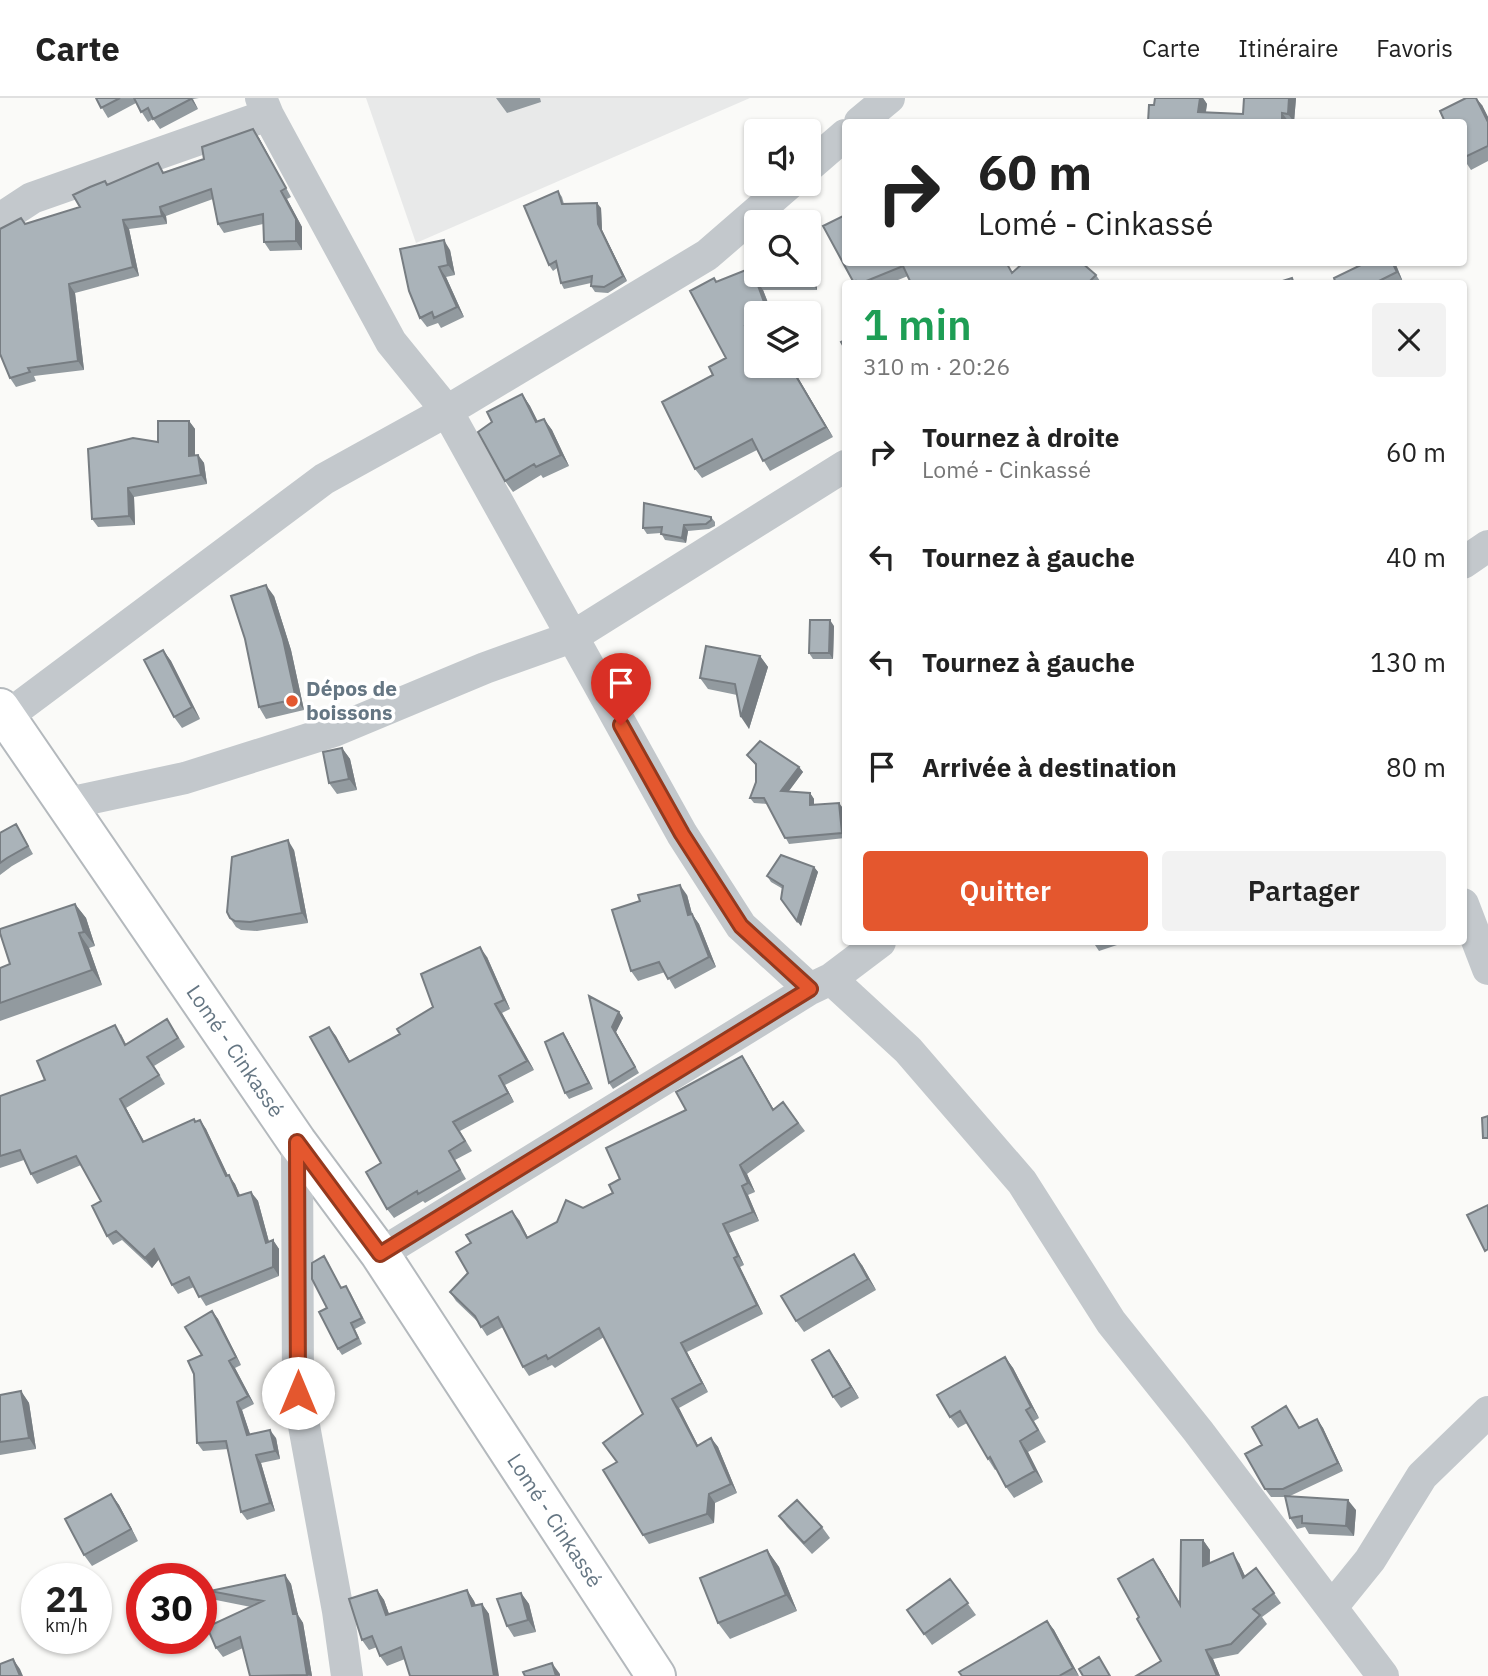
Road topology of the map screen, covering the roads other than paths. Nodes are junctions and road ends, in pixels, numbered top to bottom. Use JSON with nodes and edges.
{"nodes":[{"id":1,"x":888,"y":98,"type":"edge"},
{"id":2,"x":264,"y":107,"type":"edge"},
{"id":3,"x":864,"y":119,"type":"edge"},
{"id":4,"x":842,"y":138,"type":"edge"},
{"id":5,"x":821,"y":156,"type":"edge"},
{"id":6,"x":775,"y":196,"type":"edge"},
{"id":7,"x":0,"y":219,"type":"edge"},
{"id":8,"x":447,"y":411,"type":"junction"},
{"id":9,"x":842,"y":468,"type":"edge"},
{"id":10,"x":1488,"y":546,"type":"edge"},
{"id":11,"x":1467,"y":561,"type":"edge"},
{"id":12,"x":572,"y":638,"type":"junction"},
{"id":13,"x":3,"y":713,"type":"edge"},
{"id":14,"x":64,"y":804,"type":"junction"},
{"id":15,"x":1467,"y":914,"type":"edge"},
{"id":16,"x":876,"y":945,"type":"edge"},
{"id":17,"x":1488,"y":969,"type":"edge"},
{"id":18,"x":820,"y":984,"type":"junction"},
{"id":19,"x":297,"y":1142,"type":"junction"},
{"id":20,"x":380,"y":1254,"type":"junction"},
{"id":21,"x":1488,"y":1412,"type":"edge"},
{"id":22,"x":1332,"y":1607,"type":"junction"},
{"id":23,"x":347,"y":1676,"type":"edge"},
{"id":24,"x":656,"y":1676,"type":"edge"},
{"id":25,"x":1383,"y":1676,"type":"edge"}],
"edges":[{"from":1,"to":3,"type":"street"},
{"from":2,"to":7,"type":"street"},
{"from":2,"to":8,"type":"street"},
{"from":4,"to":5,"type":"street"},
{"from":6,"to":8,"type":"street"},
{"from":8,"to":12,"type":"street"},
{"from":8,"to":13,"type":"street"},
{"from":9,"to":12,"type":"street"},
{"from":10,"to":11,"type":"street"},
{"from":12,"to":14,"type":"street"},
{"from":12,"to":18,"type":"street"},
{"from":13,"to":14,"type":"highway","name":"Lomé - Cinkassé"},
{"from":14,"to":19,"type":"highway","name":"Lomé - Cinkassé"},
{"from":15,"to":17,"type":"street"},
{"from":16,"to":18,"type":"street"},
{"from":18,"to":20,"type":"street"},
{"from":18,"to":22,"type":"street"},
{"from":19,"to":20,"type":"highway","name":"Lomé - Cinkassé"},
{"from":19,"to":23,"type":"street"},
{"from":20,"to":24,"type":"highway","name":"Lomé - Cinkassé"},
{"from":21,"to":22,"type":"street"},
{"from":22,"to":25,"type":"street"}]}
